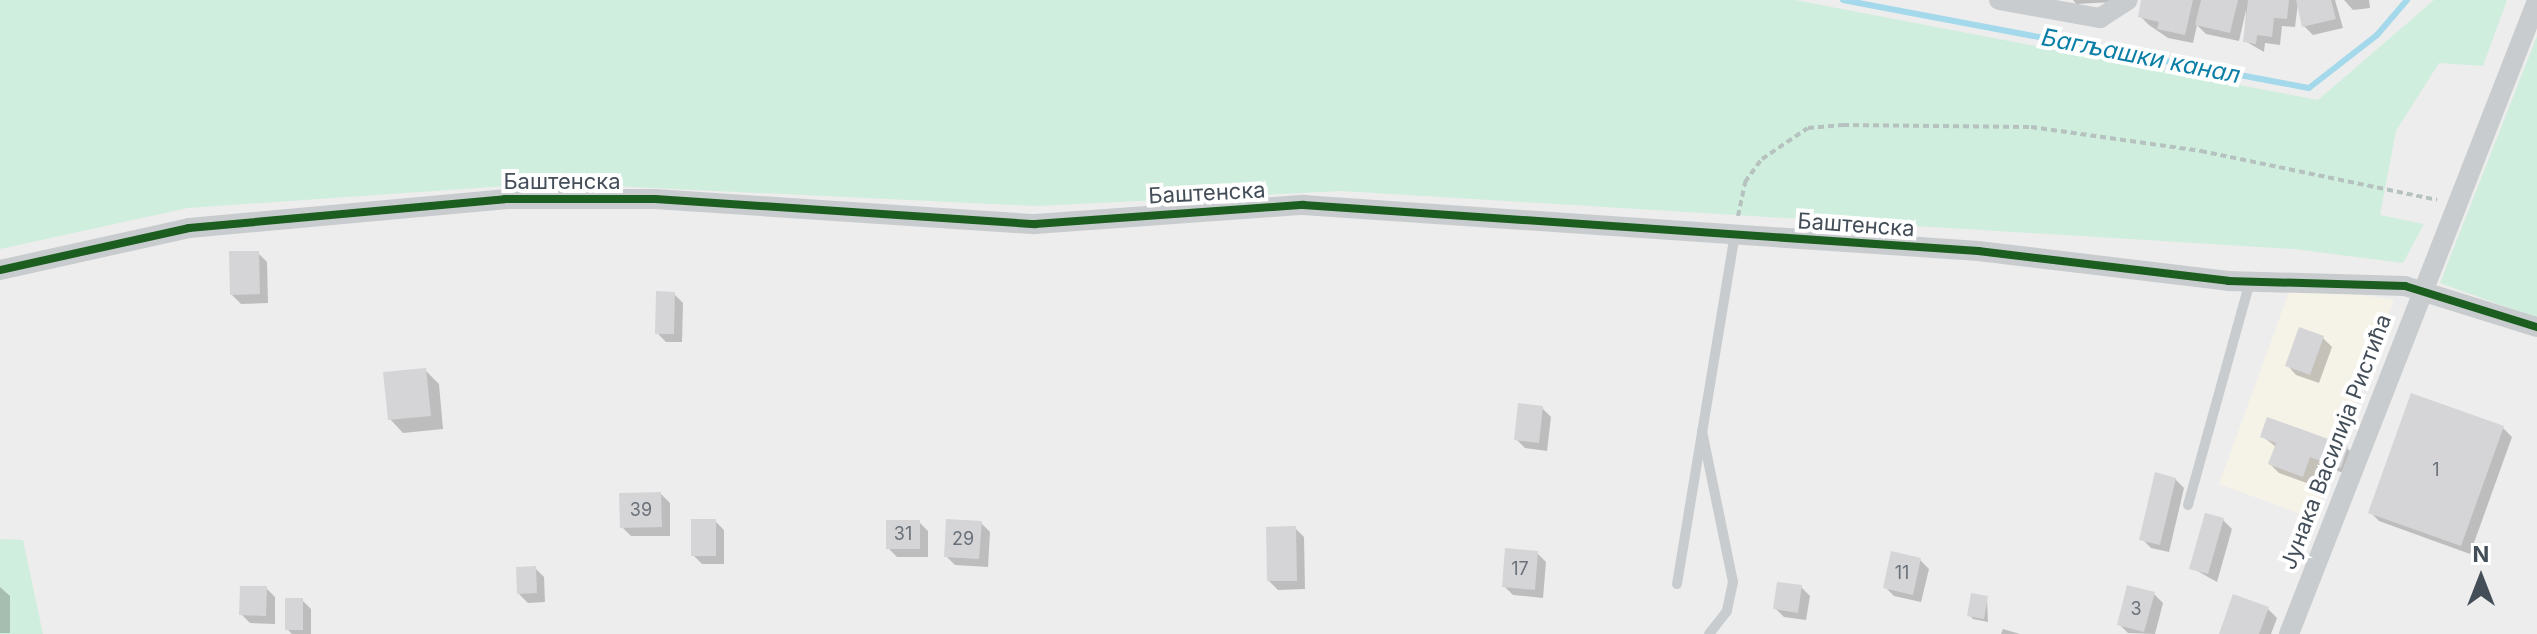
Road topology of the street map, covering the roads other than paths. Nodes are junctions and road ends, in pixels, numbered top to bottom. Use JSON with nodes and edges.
{"nodes":[{"id":1,"x":1999,"y":0,"type":"edge"},
{"id":2,"x":2128,"y":0,"type":"edge"},
{"id":3,"x":2537,"y":1,"type":"edge"},
{"id":4,"x":1735,"y":234,"type":"junction"},
{"id":5,"x":0,"y":270,"type":"edge"},
{"id":6,"x":2250,"y":282,"type":"junction"},
{"id":7,"x":2420,"y":290,"type":"junction"},
{"id":8,"x":2537,"y":327,"type":"edge"},
{"id":9,"x":1702,"y":431,"type":"junction"},
{"id":10,"x":2188,"y":505,"type":"dead end"},
{"id":11,"x":1677,"y":584,"type":"dead end"},
{"id":12,"x":1709,"y":634,"type":"edge"},
{"id":13,"x":2289,"y":634,"type":"edge"}],
"edges":[{"from":1,"to":2,"type":"street"},
{"from":3,"to":7,"type":"street","name":"Јунака Василија Ристића"},
{"from":4,"to":5,"type":"street","name":"Баштенска"},
{"from":4,"to":6,"type":"street","name":"Баштенска"},
{"from":4,"to":9,"type":"lane"},
{"from":6,"to":7,"type":"street","name":"Баштенска"},
{"from":6,"to":10,"type":"lane"},
{"from":7,"to":8,"type":"street","name":"Баштенска"},
{"from":7,"to":13,"type":"street","name":"Јунака Василија Ристића"},
{"from":9,"to":11,"type":"lane"},
{"from":9,"to":12,"type":"lane"}]}
